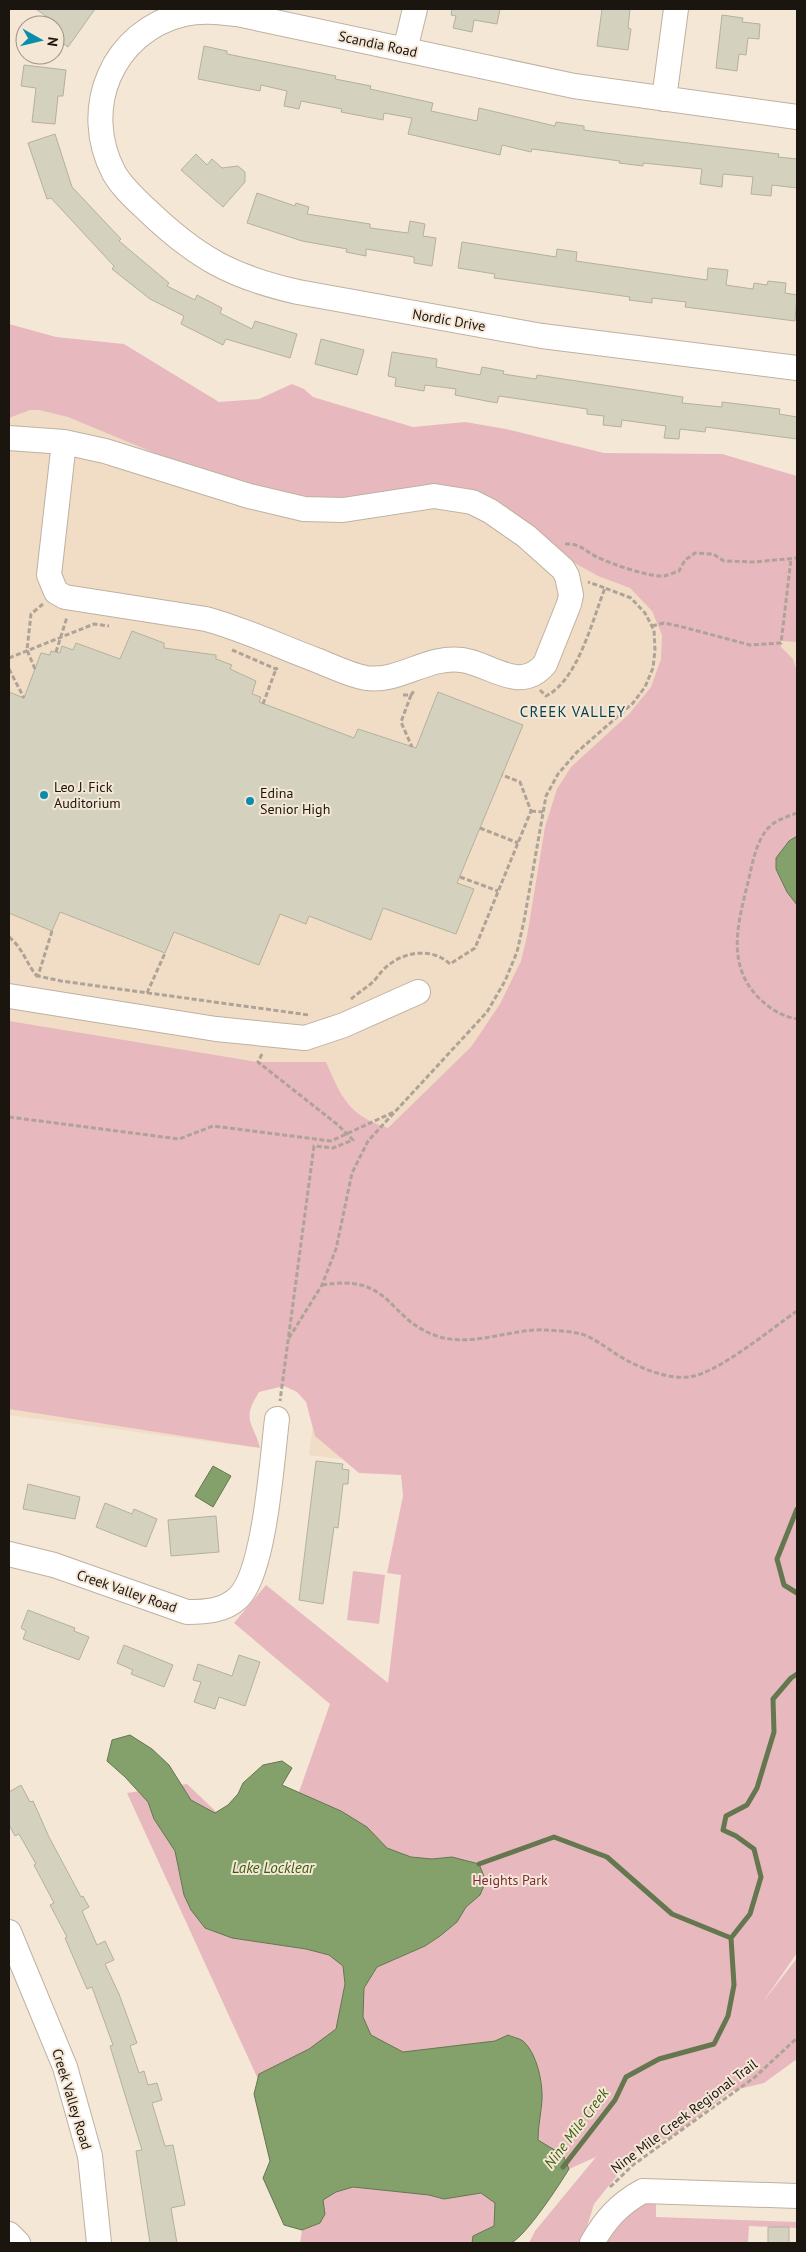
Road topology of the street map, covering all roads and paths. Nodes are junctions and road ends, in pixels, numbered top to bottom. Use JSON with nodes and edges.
{"nodes":[{"id":1,"x":415,"y":9,"type":"edge"},
{"id":2,"x":676,"y":9,"type":"edge"},
{"id":3,"x":405,"y":50,"type":"junction"},
{"id":4,"x":664,"y":99,"type":"junction"},
{"id":5,"x":797,"y":116,"type":"edge"},
{"id":6,"x":130,"y":194,"type":"joint"},
{"id":7,"x":797,"y":368,"type":"edge"},
{"id":8,"x":9,"y":438,"type":"edge"},
{"id":9,"x":64,"y":442,"type":"junction"},
{"id":10,"x":540,"y":548,"type":"junction"},
{"id":11,"x":797,"y":558,"type":"edge"},
{"id":12,"x":791,"y":559,"type":"junction"},
{"id":13,"x":605,"y":588,"type":"dead end"},
{"id":14,"x":63,"y":595,"type":"junction"},
{"id":15,"x":652,"y":626,"type":"junction"},
{"id":16,"x":56,"y":652,"type":"dead end"},
{"id":17,"x":9,"y":669,"type":"edge"},
{"id":18,"x":35,"y":669,"type":"dead end"},
{"id":19,"x":276,"y":669,"type":"dead end"},
{"id":20,"x":411,"y":695,"type":"dead end"},
{"id":21,"x":24,"y":698,"type":"dead end"},
{"id":22,"x":263,"y":704,"type":"dead end"},
{"id":23,"x":412,"y":747,"type":"dead end"},
{"id":24,"x":502,"y":775,"type":"dead end"},
{"id":25,"x":531,"y":811,"type":"junction"},
{"id":26,"x":543,"y":812,"type":"junction"},
{"id":27,"x":797,"y":813,"type":"edge"},
{"id":28,"x":480,"y":828,"type":"dead end"},
{"id":29,"x":518,"y":842,"type":"junction"},
{"id":30,"x":460,"y":877,"type":"dead end"},
{"id":31,"x":498,"y":891,"type":"junction"},
{"id":32,"x":52,"y":931,"type":"dead end"},
{"id":33,"x":9,"y":938,"type":"edge"},
{"id":34,"x":165,"y":953,"type":"dead end"},
{"id":35,"x":38,"y":976,"type":"junction"},
{"id":36,"x":418,"y":992,"type":"dead end"},
{"id":37,"x":147,"y":993,"type":"junction"},
{"id":38,"x":20,"y":998,"type":"edge"},
{"id":39,"x":344,"y":1004,"type":"dead end"},
{"id":40,"x":310,"y":1015,"type":"dead end"},
{"id":41,"x":797,"y":1019,"type":"edge"},
{"id":42,"x":258,"y":1062,"type":"dead end"},
{"id":43,"x":396,"y":1111,"type":"junction"},
{"id":44,"x":9,"y":1116,"type":"edge"},
{"id":45,"x":348,"y":1134,"type":"junction"},
{"id":46,"x":322,"y":1285,"type":"junction"},
{"id":47,"x":797,"y":1311,"type":"edge"},
{"id":48,"x":289,"y":1338,"type":"junction"},
{"id":49,"x":277,"y":1419,"type":"joint"},
{"id":50,"x":9,"y":1554,"type":"edge"},
{"id":51,"x":9,"y":1932,"type":"edge"},
{"id":52,"x":797,"y":2038,"type":"edge"},
{"id":53,"x":608,"y":2189,"type":"dead end"},
{"id":54,"x":797,"y":2196,"type":"edge"},
{"id":55,"x":9,"y":2234,"type":"edge"},
{"id":56,"x":18,"y":2243,"type":"edge"},
{"id":57,"x":99,"y":2243,"type":"edge"},
{"id":58,"x":592,"y":2243,"type":"edge"}],
"edges":[{"from":1,"to":3,"type":"street"},
{"from":2,"to":4,"type":"street"},
{"from":3,"to":4,"type":"street","name":"Scandia Road"},
{"from":3,"to":6,"type":"street","name":"Scandia Road"},
{"from":4,"to":5,"type":"street","name":"Scandia Road"},
{"from":6,"to":7,"type":"street","name":"Nordic Drive"},
{"from":8,"to":9,"type":"street"},
{"from":9,"to":10,"type":"street"},
{"from":9,"to":14,"type":"street"},
{"from":10,"to":12,"type":"path"},
{"from":10,"to":14,"type":"street"},
{"from":11,"to":12,"type":"path"},
{"from":12,"to":15,"type":"path"},
{"from":13,"to":15,"type":"path"},
{"from":14,"to":16,"type":"path"},
{"from":14,"to":18,"type":"path"},
{"from":15,"to":26,"type":"path"},
{"from":17,"to":21,"type":"path"},
{"from":19,"to":22,"type":"path"},
{"from":20,"to":23,"type":"path"},
{"from":24,"to":25,"type":"path"},
{"from":25,"to":26,"type":"path"},
{"from":25,"to":29,"type":"path"},
{"from":26,"to":43,"type":"path"},
{"from":27,"to":41,"type":"path"},
{"from":28,"to":29,"type":"path"},
{"from":29,"to":31,"type":"path"},
{"from":30,"to":31,"type":"path"},
{"from":31,"to":39,"type":"path"},
{"from":32,"to":35,"type":"path"},
{"from":33,"to":35,"type":"path"},
{"from":34,"to":37,"type":"path"},
{"from":35,"to":37,"type":"path"},
{"from":35,"to":38,"type":"path"},
{"from":36,"to":38,"type":"street"},
{"from":37,"to":40,"type":"path"},
{"from":42,"to":45,"type":"path"},
{"from":43,"to":45,"type":"path"},
{"from":43,"to":46,"type":"path"},
{"from":44,"to":45,"type":"path"},
{"from":45,"to":48,"type":"path"},
{"from":46,"to":47,"type":"path"},
{"from":46,"to":48,"type":"path"},
{"from":48,"to":49,"type":"path"},
{"from":49,"to":50,"type":"street","name":"Creek Valley Road"},
{"from":51,"to":57,"type":"street","name":"Creek Valley Road"},
{"from":52,"to":53,"type":"path","name":"Nine Mile Creek Regional Trail"},
{"from":54,"to":58,"type":"street"},
{"from":55,"to":56,"type":"street"}]}
